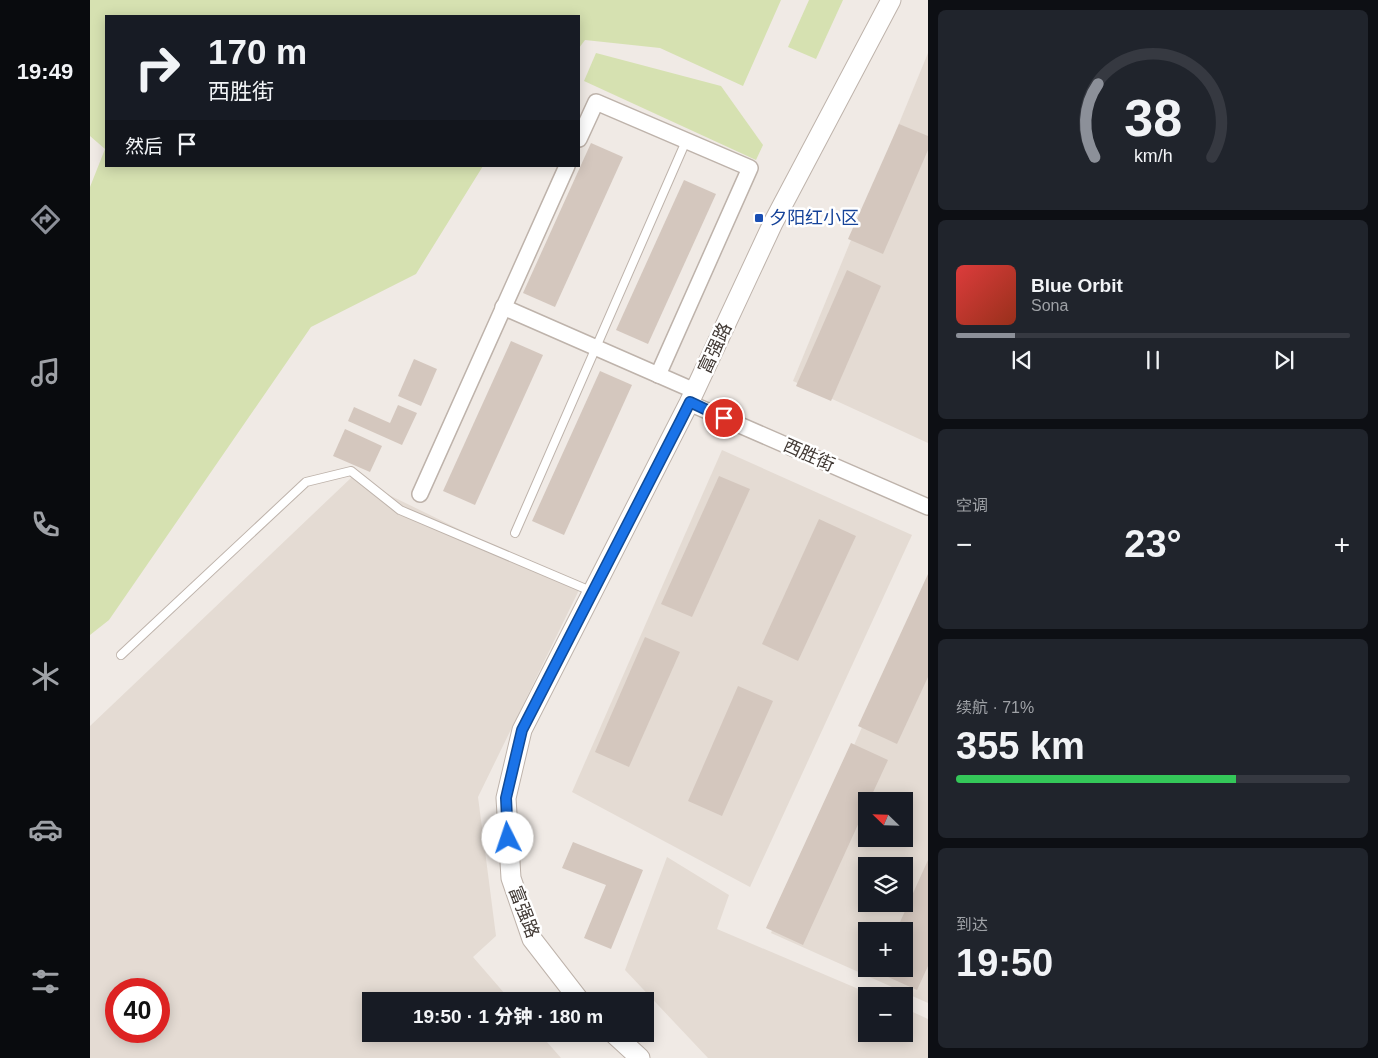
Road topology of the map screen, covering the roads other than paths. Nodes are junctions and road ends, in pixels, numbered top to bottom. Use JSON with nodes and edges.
{"nodes":[{"id":1,"x":891,"y":0,"type":"edge"},
{"id":2,"x":580,"y":137,"type":"edge"},
{"id":3,"x":686,"y":141,"type":"junction"},
{"id":4,"x":567,"y":167,"type":"edge"},
{"id":5,"x":504,"y":307,"type":"junction"},
{"id":6,"x":596,"y":348,"type":"junction"},
{"id":7,"x":658,"y":374,"type":"junction"},
{"id":8,"x":692,"y":397,"type":"junction"},
{"id":9,"x":420,"y":494,"type":"dead end"},
{"id":10,"x":928,"y":507,"type":"edge"},
{"id":11,"x":515,"y":533,"type":"dead end"},
{"id":12,"x":592,"y":592,"type":"junction"},
{"id":13,"x":121,"y":656,"type":"dead end"},
{"id":14,"x":573,"y":992,"type":"edge"},
{"id":15,"x":623,"y":1042,"type":"edge"},
{"id":16,"x":640,"y":1058,"type":"edge"}],
"edges":[{"from":1,"to":8,"type":"street","name":"富强路"},
{"from":2,"to":3,"type":"street"},
{"from":3,"to":6,"type":"lane"},
{"from":3,"to":7,"type":"street"},
{"from":4,"to":5,"type":"street"},
{"from":5,"to":6,"type":"street","name":"西胜街"},
{"from":5,"to":9,"type":"street"},
{"from":6,"to":7,"type":"street","name":"西胜街"},
{"from":6,"to":11,"type":"lane"},
{"from":7,"to":8,"type":"street","name":"西胜街"},
{"from":8,"to":10,"type":"street","name":"西胜街"},
{"from":8,"to":12,"type":"street","name":"富强路"},
{"from":12,"to":13,"type":"lane"},
{"from":12,"to":14,"type":"street","name":"富强路"},
{"from":15,"to":16,"type":"street"}]}
